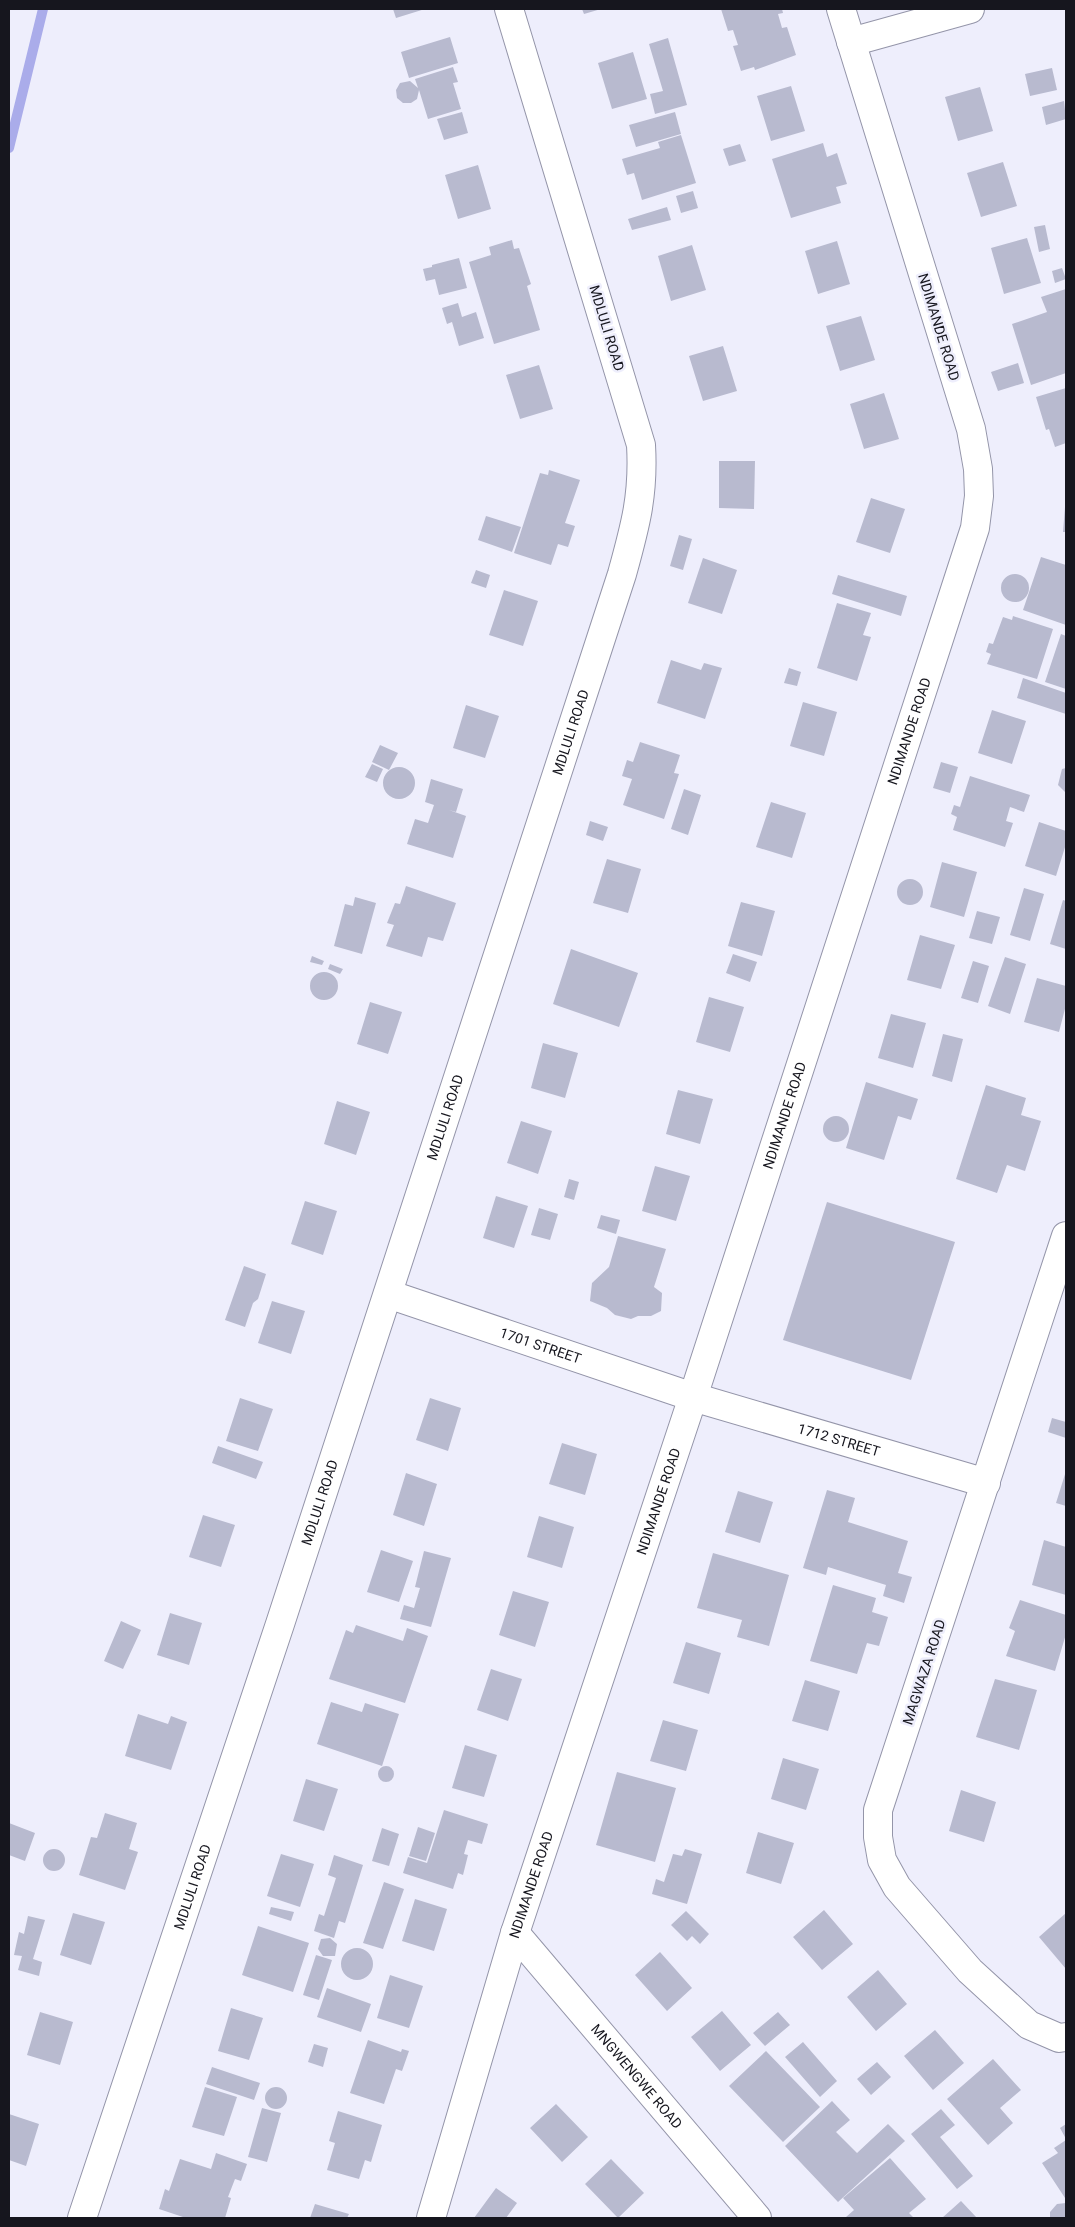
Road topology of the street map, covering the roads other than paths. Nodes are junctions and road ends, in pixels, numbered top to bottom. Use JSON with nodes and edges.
{"nodes":[{"id":1,"x":509,"y":9,"type":"edge"},
{"id":2,"x":841,"y":9,"type":"edge"},
{"id":3,"x":970,"y":9,"type":"edge"},
{"id":4,"x":851,"y":42,"type":"junction"},
{"id":5,"x":1066,"y":1236,"type":"edge"},
{"id":6,"x":388,"y":1294,"type":"junction"},
{"id":7,"x":693,"y":1396,"type":"junction"},
{"id":8,"x":986,"y":1483,"type":"junction"},
{"id":9,"x":515,"y":1933,"type":"junction"},
{"id":10,"x":1066,"y":2037,"type":"edge"},
{"id":11,"x":82,"y":2218,"type":"edge"},
{"id":12,"x":431,"y":2218,"type":"edge"},
{"id":13,"x":757,"y":2218,"type":"edge"}],
"edges":[{"from":1,"to":6,"type":"street","name":"MDLULI ROAD"},
{"from":2,"to":4,"type":"street","name":"NDIMANDE ROAD"},
{"from":3,"to":4,"type":"street"},
{"from":4,"to":7,"type":"street","name":"NDIMANDE ROAD"},
{"from":5,"to":8,"type":"street","name":"MAGWAZA ROAD"},
{"from":6,"to":7,"type":"street","name":"1701 STREET"},
{"from":6,"to":11,"type":"street","name":"MDLULI ROAD"},
{"from":7,"to":8,"type":"street","name":"1712 STREET"},
{"from":7,"to":9,"type":"street","name":"NDIMANDE ROAD"},
{"from":8,"to":10,"type":"street","name":"MAGWAZA ROAD"},
{"from":9,"to":12,"type":"street","name":"NDIMANDE ROAD"},
{"from":9,"to":13,"type":"street","name":"MNGWENGWE ROAD"}]}
